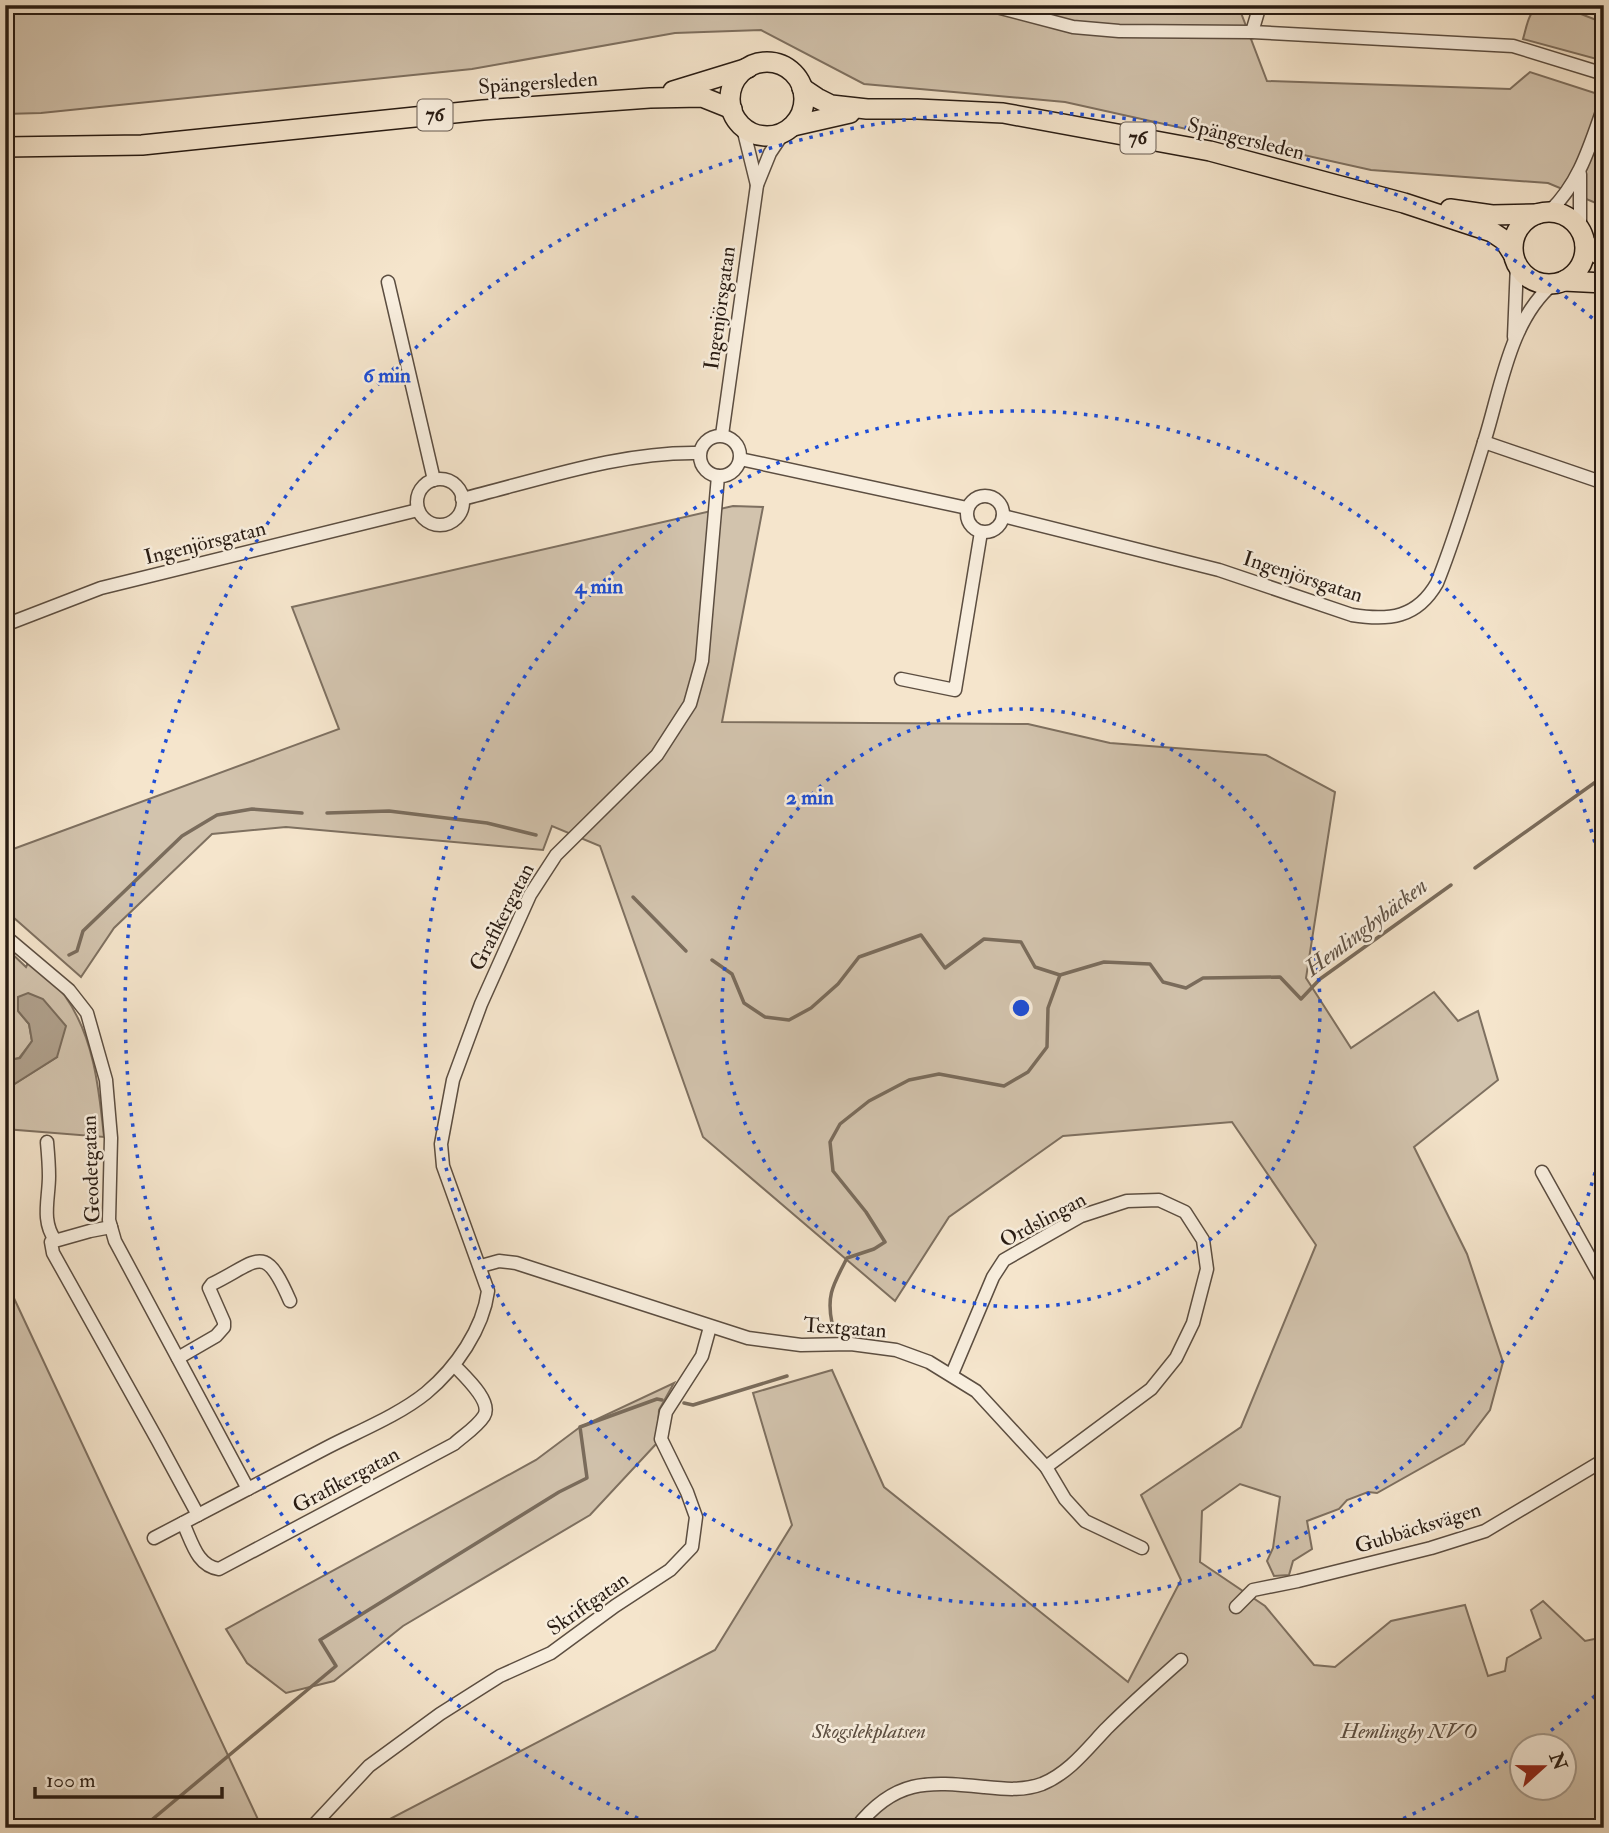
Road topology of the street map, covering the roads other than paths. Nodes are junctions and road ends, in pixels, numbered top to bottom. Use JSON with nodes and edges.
{"nodes":[{"id":1,"x":989,"y":5,"type":"edge"},
{"id":2,"x":1260,"y":5,"type":"edge"},
{"id":3,"x":1252,"y":33,"type":"junction"},
{"id":4,"x":749,"y":67,"type":"junction"},
{"id":5,"x":1604,"y":74,"type":"edge"},
{"id":6,"x":802,"y":88,"type":"junction"},
{"id":7,"x":650,"y":98,"type":"junction"},
{"id":8,"x":1604,"y":106,"type":"edge"},
{"id":9,"x":732,"y":109,"type":"junction"},
{"id":10,"x":867,"y":109,"type":"junction"},
{"id":11,"x":743,"y":128,"type":"junction"},
{"id":12,"x":789,"y":129,"type":"junction"},
{"id":13,"x":220,"y":136,"type":"junction"},
{"id":14,"x":5,"y":140,"type":"edge"},
{"id":15,"x":5,"y":147,"type":"edge"},
{"id":16,"x":1580,"y":174,"type":"junction"},
{"id":17,"x":757,"y":185,"type":"junction"},
{"id":18,"x":1404,"y":203,"type":"junction"},
{"id":19,"x":1544,"y":212,"type":"junction"},
{"id":20,"x":1582,"y":237,"type":"junction"},
{"id":21,"x":1604,"y":258,"type":"edge"},
{"id":22,"x":1515,"y":259,"type":"junction"},
{"id":23,"x":388,"y":282,"type":"dead end"},
{"id":24,"x":1559,"y":282,"type":"junction"},
{"id":25,"x":1604,"y":283,"type":"edge"},
{"id":26,"x":1514,"y":344,"type":"junction"},
{"id":27,"x":722,"y":435,"type":"junction"},
{"id":28,"x":1484,"y":442,"type":"junction"},
{"id":29,"x":700,"y":453,"type":"junction"},
{"id":30,"x":740,"y":459,"type":"junction"},
{"id":31,"x":718,"y":476,"type":"junction"},
{"id":32,"x":434,"y":480,"type":"junction"},
{"id":33,"x":1604,"y":483,"type":"edge"},
{"id":34,"x":463,"y":499,"type":"junction"},
{"id":35,"x":967,"y":508,"type":"junction"},
{"id":36,"x":418,"y":510,"type":"junction"},
{"id":37,"x":1003,"y":516,"type":"junction"},
{"id":38,"x":981,"y":531,"type":"junction"},
{"id":39,"x":5,"y":625,"type":"edge"},
{"id":40,"x":901,"y":679,"type":"dead end"},
{"id":41,"x":5,"y":936,"type":"edge"},
{"id":42,"x":47,"y":1142,"type":"dead end"},
{"id":43,"x":1542,"y":1172,"type":"dead end"},
{"id":44,"x":111,"y":1227,"type":"junction"},
{"id":45,"x":55,"y":1240,"type":"junction"},
{"id":46,"x":481,"y":1266,"type":"junction"},
{"id":47,"x":1604,"y":1283,"type":"edge"},
{"id":48,"x":290,"y":1301,"type":"dead end"},
{"id":49,"x":710,"y":1327,"type":"junction"},
{"id":50,"x":178,"y":1358,"type":"junction"},
{"id":51,"x":454,"y":1364,"type":"junction"},
{"id":52,"x":952,"y":1374,"type":"junction"},
{"id":53,"x":1604,"y":1460,"type":"edge"},
{"id":54,"x":1045,"y":1466,"type":"junction"},
{"id":55,"x":248,"y":1489,"type":"junction"},
{"id":56,"x":198,"y":1515,"type":"junction"},
{"id":57,"x":183,"y":1523,"type":"junction"},
{"id":58,"x":154,"y":1538,"type":"dead end"},
{"id":59,"x":1142,"y":1548,"type":"dead end"},
{"id":60,"x":1236,"y":1607,"type":"dead end"},
{"id":61,"x":1181,"y":1660,"type":"dead end"},
{"id":62,"x":311,"y":1828,"type":"edge"},
{"id":63,"x":856,"y":1828,"type":"edge"}],
"edges":[{"from":1,"to":3,"type":"street"},
{"from":2,"to":3,"type":"street"},
{"from":3,"to":5,"type":"street"},
{"from":4,"to":6,"type":"main road","name":"Spängersleden"},
{"from":4,"to":7,"type":"main road","name":"Spängersleden","number":"76"},
{"from":4,"to":9,"type":"main road"},
{"from":6,"to":10,"type":"main road","name":"Spängersleden","number":"76"},
{"from":6,"to":12,"type":"main road"},
{"from":7,"to":9,"type":"main road","name":"Spängersleden","number":"76"},
{"from":7,"to":13,"type":"main road","name":"Spängersleden","number":"76"},
{"from":8,"to":16,"type":"street"},
{"from":9,"to":11,"type":"main road"},
{"from":10,"to":12,"type":"main road","name":"Spängersleden","number":"76"},
{"from":10,"to":18,"type":"main road","name":"Spängersleden","number":"76"},
{"from":11,"to":12,"type":"main road","name":"Spängersleden"},
{"from":11,"to":17,"type":"street","name":"Ingenjörsgatan"},
{"from":12,"to":17,"type":"street","name":"Ingenjörsgatan"},
{"from":13,"to":14,"type":"main road","name":"Spängersleden","number":"76"},
{"from":13,"to":15,"type":"main road","name":"Spängersleden","number":"76"},
{"from":16,"to":19,"type":"street"},
{"from":16,"to":20,"type":"street"},
{"from":17,"to":27,"type":"street","name":"Ingenjörsgatan"},
{"from":18,"to":19,"type":"main road","name":"Spängersleden","number":"76"},
{"from":18,"to":22,"type":"main road","name":"Spängersleden","number":"76"},
{"from":19,"to":20,"type":"main road"},
{"from":19,"to":22,"type":"main road"},
{"from":20,"to":21,"type":"main road"},
{"from":20,"to":24,"type":"main road"},
{"from":22,"to":24,"type":"main road","name":"Spängersleden"},
{"from":22,"to":26,"type":"street","name":"Ingenjörsgatan"},
{"from":23,"to":32,"type":"street"},
{"from":24,"to":25,"type":"main road","name":"Spängersleden"},
{"from":24,"to":26,"type":"street","name":"Ingenjörsgatan"},
{"from":26,"to":28,"type":"street","name":"Ingenjörsgatan"},
{"from":27,"to":29,"type":"street"},
{"from":27,"to":30,"type":"street"},
{"from":28,"to":33,"type":"street"},
{"from":28,"to":37,"type":"street","name":"Ingenjörsgatan"},
{"from":29,"to":31,"type":"street"},
{"from":29,"to":34,"type":"street"},
{"from":30,"to":31,"type":"street"},
{"from":30,"to":35,"type":"street","name":"Ingenjörsgatan"},
{"from":31,"to":46,"type":"street","name":"Grafikergatan"},
{"from":32,"to":34,"type":"street"},
{"from":32,"to":36,"type":"street"},
{"from":34,"to":36,"type":"street"},
{"from":35,"to":37,"type":"street","name":"Ingenjörsgatan"},
{"from":35,"to":38,"type":"street"},
{"from":36,"to":39,"type":"street","name":"Ingenjörsgatan"},
{"from":37,"to":38,"type":"street"},
{"from":38,"to":40,"type":"street"},
{"from":41,"to":44,"type":"street","name":"Geodetgatan"},
{"from":42,"to":45,"type":"street"},
{"from":43,"to":47,"type":"street"},
{"from":44,"to":45,"type":"street"},
{"from":44,"to":50,"type":"street","name":"Geodetgatan"},
{"from":45,"to":56,"type":"street"},
{"from":46,"to":49,"type":"street","name":"Textgatan"},
{"from":46,"to":51,"type":"street","name":"Grafikergatan"},
{"from":48,"to":50,"type":"street"},
{"from":49,"to":52,"type":"street","name":"Textgatan"},
{"from":49,"to":62,"type":"street","name":"Skriftgatan"},
{"from":50,"to":55,"type":"street","name":"Geodetgatan"},
{"from":51,"to":55,"type":"street","name":"Grafikergatan"},
{"from":51,"to":57,"type":"street","name":"Grafikergatan"},
{"from":52,"to":54,"type":"street","name":"Textgatan"},
{"from":52,"to":54,"type":"street","name":"Ordslingan"},
{"from":53,"to":60,"type":"street","name":"Gubbäcksvägen"},
{"from":54,"to":59,"type":"street","name":"Textgatan"},
{"from":55,"to":56,"type":"street","name":"Grafikergatan"},
{"from":56,"to":57,"type":"street","name":"Grafikergatan"},
{"from":57,"to":58,"type":"street","name":"Grafikergatan"},
{"from":61,"to":63,"type":"street"}]}
